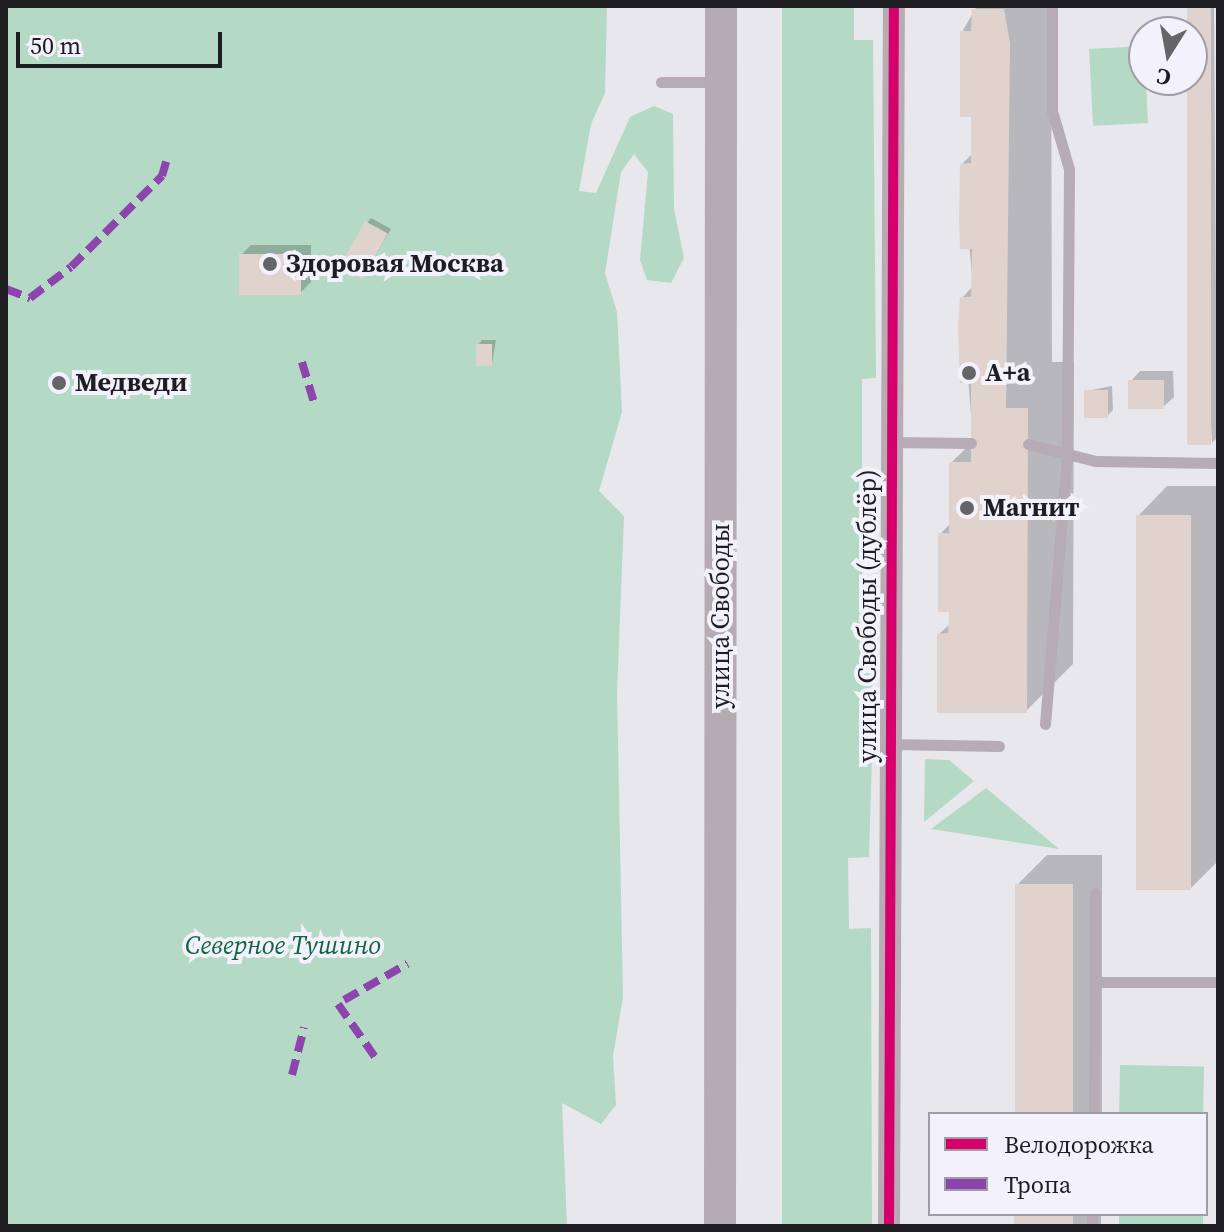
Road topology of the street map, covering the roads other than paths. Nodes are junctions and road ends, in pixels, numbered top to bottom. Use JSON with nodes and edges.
{"nodes":[{"id":1,"x":721,"y":6,"type":"edge"},
{"id":2,"x":894,"y":6,"type":"edge"},
{"id":3,"x":1052,"y":6,"type":"edge"},
{"id":4,"x":661,"y":82,"type":"dead end"},
{"id":5,"x":720,"y":82,"type":"junction"},
{"id":6,"x":889,"y":442,"type":"junction"},
{"id":7,"x":971,"y":443,"type":"dead end"},
{"id":8,"x":1028,"y":444,"type":"dead end"},
{"id":9,"x":1067,"y":457,"type":"junction"},
{"id":10,"x":1218,"y":463,"type":"edge"},
{"id":11,"x":1045,"y":724,"type":"dead end"},
{"id":12,"x":891,"y":744,"type":"junction"},
{"id":13,"x":999,"y":746,"type":"dead end"},
{"id":14,"x":1095,"y":893,"type":"dead end"},
{"id":15,"x":1095,"y":982,"type":"junction"},
{"id":16,"x":1218,"y":982,"type":"edge"},
{"id":17,"x":1094,"y":1112,"type":"edge"},
{"id":18,"x":720,"y":1226,"type":"edge"},
{"id":19,"x":889,"y":1226,"type":"edge"}],
"edges":[{"from":1,"to":5,"type":"main road","name":"улица Свободы"},
{"from":2,"to":6,"type":"street","name":"улица Свободы (дублёр)"},
{"from":3,"to":9,"type":"lane"},
{"from":4,"to":5,"type":"lane"},
{"from":5,"to":18,"type":"main road","name":"улица Свободы"},
{"from":6,"to":7,"type":"lane"},
{"from":6,"to":12,"type":"street","name":"улица Свободы (дублёр)"},
{"from":8,"to":9,"type":"lane"},
{"from":9,"to":10,"type":"lane"},
{"from":9,"to":11,"type":"lane"},
{"from":12,"to":13,"type":"lane"},
{"from":12,"to":19,"type":"street","name":"улица Свободы (дублёр)"},
{"from":14,"to":15,"type":"lane"},
{"from":15,"to":16,"type":"lane"},
{"from":15,"to":17,"type":"lane"}]}
